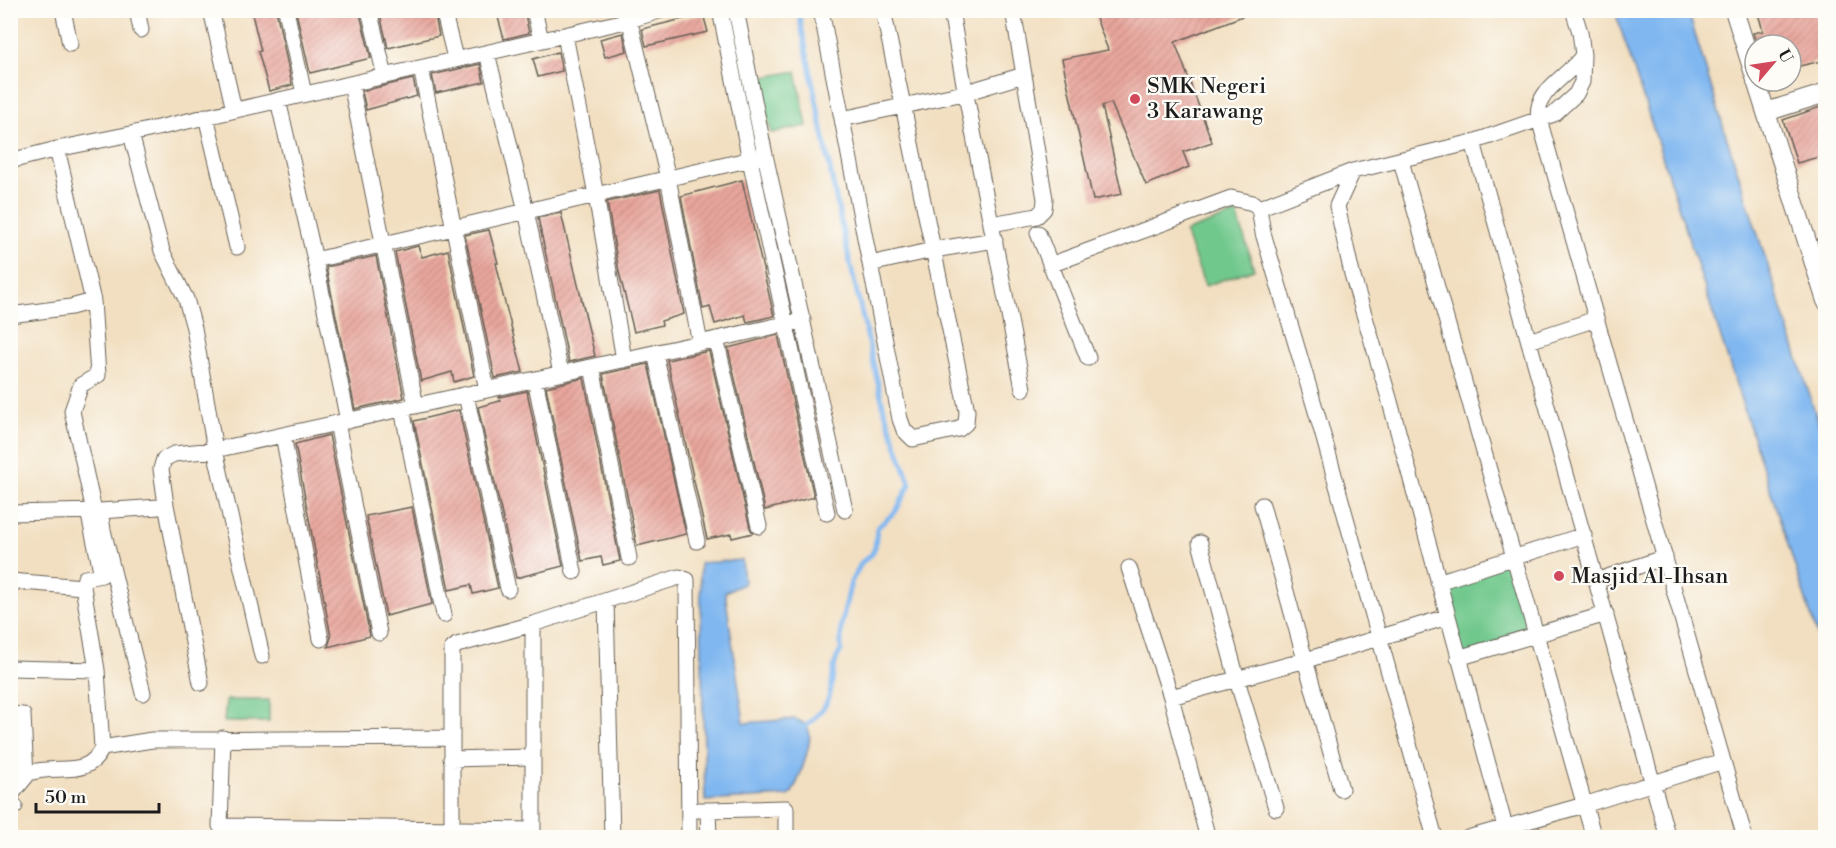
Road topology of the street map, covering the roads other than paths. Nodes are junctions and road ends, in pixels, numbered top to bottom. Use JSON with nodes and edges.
{"nodes":[{"id":1,"x":63,"y":10,"type":"edge"},
{"id":2,"x":137,"y":10,"type":"edge"},
{"id":3,"x":211,"y":10,"type":"edge"},
{"id":4,"x":286,"y":10,"type":"edge"},
{"id":5,"x":369,"y":10,"type":"edge"},
{"id":6,"x":443,"y":10,"type":"edge"},
{"id":7,"x":534,"y":10,"type":"edge"},
{"id":8,"x":662,"y":10,"type":"edge"},
{"id":9,"x":720,"y":10,"type":"edge"},
{"id":10,"x":736,"y":10,"type":"edge"},
{"id":11,"x":821,"y":10,"type":"edge"},
{"id":12,"x":883,"y":10,"type":"edge"},
{"id":13,"x":951,"y":10,"type":"edge"},
{"id":14,"x":1013,"y":10,"type":"edge"},
{"id":15,"x":1573,"y":10,"type":"edge"},
{"id":16,"x":1734,"y":10,"type":"edge"},
{"id":17,"x":628,"y":15,"type":"edge"},
{"id":18,"x":141,"y":30,"type":"dead end"},
{"id":19,"x":565,"y":34,"type":"junction"},
{"id":20,"x":1743,"y":38,"type":"edge"},
{"id":21,"x":541,"y":40,"type":"junction"},
{"id":22,"x":70,"y":44,"type":"dead end"},
{"id":23,"x":487,"y":52,"type":"junction"},
{"id":24,"x":1583,"y":55,"type":"junction"},
{"id":25,"x":455,"y":58,"type":"junction"},
{"id":26,"x":421,"y":68,"type":"junction"},
{"id":27,"x":1024,"y":75,"type":"junction"},
{"id":28,"x":385,"y":76,"type":"junction"},
{"id":29,"x":351,"y":84,"type":"junction"},
{"id":30,"x":964,"y":93,"type":"junction"},
{"id":31,"x":1760,"y":93,"type":"edge"},
{"id":32,"x":1826,"y":93,"type":"edge"},
{"id":33,"x":304,"y":94,"type":"junction"},
{"id":34,"x":278,"y":100,"type":"junction"},
{"id":35,"x":903,"y":107,"type":"junction"},
{"id":36,"x":234,"y":110,"type":"junction"},
{"id":37,"x":1766,"y":112,"type":"junction"},
{"id":38,"x":206,"y":116,"type":"junction"},
{"id":39,"x":842,"y":119,"type":"junction"},
{"id":40,"x":1539,"y":119,"type":"junction"},
{"id":41,"x":130,"y":134,"type":"junction"},
{"id":42,"x":1473,"y":142,"type":"junction"},
{"id":43,"x":57,"y":149,"type":"junction"},
{"id":44,"x":765,"y":155,"type":"junction"},
{"id":45,"x":750,"y":160,"type":"junction"},
{"id":46,"x":10,"y":161,"type":"edge"},
{"id":47,"x":1401,"y":161,"type":"junction"},
{"id":48,"x":1353,"y":171,"type":"junction"},
{"id":49,"x":668,"y":178,"type":"junction"},
{"id":50,"x":596,"y":195,"type":"junction"},
{"id":51,"x":1260,"y":208,"type":"junction"},
{"id":52,"x":526,"y":211,"type":"junction"},
{"id":53,"x":992,"y":224,"type":"junction"},
{"id":54,"x":456,"y":227,"type":"junction"},
{"id":55,"x":1038,"y":233,"type":"dead end"},
{"id":56,"x":995,"y":240,"type":"junction"},
{"id":57,"x":384,"y":244,"type":"junction"},
{"id":58,"x":237,"y":247,"type":"dead end"},
{"id":59,"x":933,"y":250,"type":"junction"},
{"id":60,"x":315,"y":260,"type":"junction"},
{"id":61,"x":870,"y":264,"type":"junction"},
{"id":62,"x":1050,"y":265,"type":"junction"},
{"id":63,"x":93,"y":301,"type":"junction"},
{"id":64,"x":1826,"y":301,"type":"edge"},
{"id":65,"x":10,"y":315,"type":"edge"},
{"id":66,"x":1596,"y":319,"type":"junction"},
{"id":67,"x":803,"y":320,"type":"junction"},
{"id":68,"x":786,"y":323,"type":"junction"},
{"id":69,"x":716,"y":339,"type":"junction"},
{"id":70,"x":1529,"y":341,"type":"junction"},
{"id":71,"x":700,"y":343,"type":"junction"},
{"id":72,"x":655,"y":352,"type":"junction"},
{"id":73,"x":1088,"y":358,"type":"dead end"},
{"id":74,"x":624,"y":360,"type":"junction"},
{"id":75,"x":592,"y":367,"type":"junction"},
{"id":76,"x":561,"y":374,"type":"junction"},
{"id":77,"x":535,"y":379,"type":"junction"},
{"id":78,"x":1023,"y":389,"type":"dead end"},
{"id":79,"x":488,"y":390,"type":"junction"},
{"id":80,"x":466,"y":395,"type":"junction"},
{"id":81,"x":409,"y":407,"type":"junction"},
{"id":82,"x":342,"y":422,"type":"junction"},
{"id":83,"x":283,"y":435,"type":"junction"},
{"id":84,"x":215,"y":450,"type":"junction"},
{"id":85,"x":166,"y":505,"type":"junction"},
{"id":86,"x":1262,"y":505,"type":"dead end"},
{"id":87,"x":845,"y":510,"type":"dead end"},
{"id":88,"x":94,"y":511,"type":"junction"},
{"id":89,"x":10,"y":513,"type":"edge"},
{"id":90,"x":827,"y":513,"type":"dead end"},
{"id":91,"x":759,"y":526,"type":"dead end"},
{"id":92,"x":1584,"y":535,"type":"junction"},
{"id":93,"x":697,"y":541,"type":"dead end"},
{"id":94,"x":1200,"y":543,"type":"dead end"},
{"id":95,"x":1665,"y":557,"type":"junction"},
{"id":96,"x":629,"y":558,"type":"dead end"},
{"id":97,"x":1514,"y":558,"type":"junction"},
{"id":98,"x":1129,"y":568,"type":"dead end"},
{"id":99,"x":574,"y":572,"type":"dead end"},
{"id":100,"x":10,"y":581,"type":"edge"},
{"id":101,"x":1596,"y":581,"type":"junction"},
{"id":102,"x":1438,"y":582,"type":"junction"},
{"id":103,"x":83,"y":587,"type":"junction"},
{"id":104,"x":508,"y":589,"type":"dead end"},
{"id":105,"x":606,"y":601,"type":"junction"},
{"id":106,"x":1606,"y":614,"type":"junction"},
{"id":107,"x":444,"y":615,"type":"dead end"},
{"id":108,"x":1447,"y":616,"type":"junction"},
{"id":109,"x":533,"y":624,"type":"junction"},
{"id":110,"x":379,"y":633,"type":"dead end"},
{"id":111,"x":1536,"y":634,"type":"junction"},
{"id":112,"x":321,"y":639,"type":"dead end"},
{"id":113,"x":1380,"y":639,"type":"junction"},
{"id":114,"x":262,"y":656,"type":"dead end"},
{"id":115,"x":1458,"y":658,"type":"junction"},
{"id":116,"x":1306,"y":660,"type":"junction"},
{"id":117,"x":10,"y":668,"type":"edge"},
{"id":118,"x":97,"y":670,"type":"junction"},
{"id":119,"x":1237,"y":679,"type":"junction"},
{"id":120,"x":201,"y":683,"type":"dead end"},
{"id":121,"x":143,"y":693,"type":"dead end"},
{"id":122,"x":1171,"y":697,"type":"junction"},
{"id":123,"x":10,"y":714,"type":"edge"},
{"id":124,"x":223,"y":738,"type":"junction"},
{"id":125,"x":452,"y":738,"type":"junction"},
{"id":126,"x":102,"y":748,"type":"junction"},
{"id":127,"x":532,"y":757,"type":"junction"},
{"id":128,"x":451,"y":759,"type":"junction"},
{"id":129,"x":1723,"y":761,"type":"junction"},
{"id":130,"x":26,"y":776,"type":"junction"},
{"id":131,"x":1653,"y":784,"type":"junction"},
{"id":132,"x":1341,"y":789,"type":"dead end"},
{"id":133,"x":12,"y":803,"type":"edge"},
{"id":134,"x":1584,"y":805,"type":"junction"},
{"id":135,"x":1276,"y":808,"type":"dead end"},
{"id":136,"x":708,"y":810,"type":"junction"},
{"id":137,"x":688,"y":811,"type":"junction"},
{"id":138,"x":220,"y":832,"type":"edge"},
{"id":139,"x":1507,"y":832,"type":"edge"},
{"id":140,"x":452,"y":834,"type":"edge"},
{"id":141,"x":533,"y":834,"type":"edge"},
{"id":142,"x":1207,"y":835,"type":"dead end"},
{"id":143,"x":612,"y":837,"type":"edge"},
{"id":144,"x":689,"y":837,"type":"edge"},
{"id":145,"x":709,"y":837,"type":"edge"},
{"id":146,"x":786,"y":837,"type":"edge"},
{"id":147,"x":1434,"y":837,"type":"edge"},
{"id":148,"x":1468,"y":837,"type":"edge"},
{"id":149,"x":1594,"y":837,"type":"edge"},
{"id":150,"x":1668,"y":837,"type":"edge"},
{"id":151,"x":1745,"y":837,"type":"edge"}],
"edges":[{"from":1,"to":22,"type":"street"},
{"from":2,"to":18,"type":"street"},
{"from":3,"to":36,"type":"street"},
{"from":4,"to":33,"type":"street"},
{"from":5,"to":28,"type":"street"},
{"from":6,"to":25,"type":"street"},
{"from":7,"to":21,"type":"street"},
{"from":8,"to":17,"type":"street"},
{"from":9,"to":45,"type":"street"},
{"from":10,"to":44,"type":"street"},
{"from":11,"to":39,"type":"street"},
{"from":12,"to":35,"type":"street"},
{"from":13,"to":30,"type":"street"},
{"from":14,"to":27,"type":"street"},
{"from":15,"to":24,"type":"street"},
{"from":16,"to":20,"type":"street"},
{"from":17,"to":19,"type":"street"},
{"from":17,"to":49,"type":"street"},
{"from":19,"to":21,"type":"street"},
{"from":19,"to":50,"type":"street"},
{"from":21,"to":23,"type":"street"},
{"from":23,"to":25,"type":"street"},
{"from":23,"to":52,"type":"street"},
{"from":24,"to":40,"type":"street"},
{"from":24,"to":40,"type":"street"},
{"from":25,"to":26,"type":"street"},
{"from":26,"to":28,"type":"street"},
{"from":26,"to":54,"type":"street"},
{"from":27,"to":30,"type":"street"},
{"from":27,"to":53,"type":"street"},
{"from":28,"to":29,"type":"street"},
{"from":29,"to":33,"type":"street"},
{"from":29,"to":57,"type":"street"},
{"from":30,"to":35,"type":"street"},
{"from":30,"to":53,"type":"street"},
{"from":31,"to":37,"type":"street"},
{"from":32,"to":37,"type":"street"},
{"from":33,"to":34,"type":"street"},
{"from":34,"to":36,"type":"street"},
{"from":34,"to":60,"type":"street"},
{"from":35,"to":39,"type":"street"},
{"from":35,"to":59,"type":"street"},
{"from":36,"to":38,"type":"street"},
{"from":37,"to":64,"type":"street"},
{"from":38,"to":41,"type":"street"},
{"from":38,"to":58,"type":"street"},
{"from":39,"to":61,"type":"street"},
{"from":40,"to":42,"type":"street"},
{"from":40,"to":66,"type":"street"},
{"from":41,"to":43,"type":"street"},
{"from":41,"to":84,"type":"street"},
{"from":42,"to":47,"type":"street"},
{"from":42,"to":70,"type":"street"},
{"from":43,"to":46,"type":"street"},
{"from":43,"to":63,"type":"street"},
{"from":44,"to":45,"type":"street"},
{"from":44,"to":67,"type":"street"},
{"from":45,"to":49,"type":"street"},
{"from":45,"to":68,"type":"street"},
{"from":47,"to":48,"type":"street"},
{"from":47,"to":97,"type":"street"},
{"from":48,"to":51,"type":"street"},
{"from":48,"to":102,"type":"street"},
{"from":49,"to":50,"type":"street"},
{"from":49,"to":71,"type":"street"},
{"from":50,"to":52,"type":"street"},
{"from":50,"to":74,"type":"street"},
{"from":51,"to":62,"type":"street"},
{"from":51,"to":113,"type":"street"},
{"from":52,"to":54,"type":"street"},
{"from":52,"to":76,"type":"street"},
{"from":53,"to":56,"type":"street"},
{"from":54,"to":57,"type":"street"},
{"from":54,"to":79,"type":"street"},
{"from":55,"to":62,"type":"street"},
{"from":56,"to":59,"type":"street"},
{"from":56,"to":78,"type":"street"},
{"from":57,"to":60,"type":"street"},
{"from":57,"to":81,"type":"street"},
{"from":59,"to":61,"type":"street"},
{"from":59,"to":61,"type":"street"},
{"from":60,"to":82,"type":"street"},
{"from":62,"to":73,"type":"street"},
{"from":63,"to":65,"type":"street"},
{"from":63,"to":88,"type":"street"},
{"from":66,"to":70,"type":"street"},
{"from":66,"to":95,"type":"street"},
{"from":67,"to":68,"type":"street"},
{"from":67,"to":87,"type":"street"},
{"from":68,"to":69,"type":"street"},
{"from":68,"to":90,"type":"street"},
{"from":69,"to":71,"type":"street"},
{"from":69,"to":91,"type":"street"},
{"from":70,"to":92,"type":"street"},
{"from":71,"to":72,"type":"street"},
{"from":72,"to":74,"type":"street"},
{"from":72,"to":93,"type":"street"},
{"from":74,"to":75,"type":"street"},
{"from":75,"to":76,"type":"street"},
{"from":75,"to":96,"type":"street"},
{"from":76,"to":77,"type":"street"},
{"from":77,"to":79,"type":"street"},
{"from":77,"to":99,"type":"street"},
{"from":79,"to":80,"type":"street"},
{"from":80,"to":81,"type":"street"},
{"from":80,"to":104,"type":"street"},
{"from":81,"to":82,"type":"street"},
{"from":81,"to":107,"type":"street"},
{"from":82,"to":83,"type":"street"},
{"from":82,"to":110,"type":"street"},
{"from":83,"to":84,"type":"street"},
{"from":83,"to":112,"type":"street"},
{"from":84,"to":85,"type":"street"},
{"from":84,"to":114,"type":"street"},
{"from":85,"to":88,"type":"street"},
{"from":85,"to":120,"type":"street"},
{"from":86,"to":116,"type":"street"},
{"from":88,"to":89,"type":"street"},
{"from":88,"to":103,"type":"street"},
{"from":88,"to":121,"type":"street"},
{"from":92,"to":97,"type":"street"},
{"from":92,"to":101,"type":"street"},
{"from":94,"to":119,"type":"street"},
{"from":95,"to":101,"type":"street"},
{"from":95,"to":129,"type":"street"},
{"from":97,"to":102,"type":"street"},
{"from":97,"to":111,"type":"street"},
{"from":98,"to":122,"type":"street"},
{"from":100,"to":103,"type":"street"},
{"from":101,"to":106,"type":"street"},
{"from":102,"to":108,"type":"street"},
{"from":103,"to":118,"type":"street"},
{"from":105,"to":109,"type":"street"},
{"from":105,"to":137,"type":"street"},
{"from":105,"to":143,"type":"street"},
{"from":106,"to":111,"type":"street"},
{"from":106,"to":131,"type":"street"},
{"from":108,"to":113,"type":"street"},
{"from":108,"to":115,"type":"street"},
{"from":109,"to":125,"type":"street"},
{"from":109,"to":127,"type":"street"},
{"from":111,"to":115,"type":"street"},
{"from":111,"to":134,"type":"street"},
{"from":113,"to":116,"type":"street"},
{"from":113,"to":147,"type":"street"},
{"from":115,"to":139,"type":"street"},
{"from":116,"to":119,"type":"street"},
{"from":116,"to":132,"type":"street"},
{"from":117,"to":118,"type":"street"},
{"from":118,"to":126,"type":"street"},
{"from":119,"to":122,"type":"street"},
{"from":119,"to":135,"type":"street"},
{"from":122,"to":142,"type":"street"},
{"from":123,"to":130,"type":"street"},
{"from":124,"to":125,"type":"street"},
{"from":124,"to":126,"type":"street"},
{"from":124,"to":138,"type":"street"},
{"from":125,"to":128,"type":"street"},
{"from":126,"to":130,"type":"street"},
{"from":127,"to":128,"type":"street"},
{"from":127,"to":141,"type":"street"},
{"from":128,"to":140,"type":"street"},
{"from":129,"to":131,"type":"street"},
{"from":129,"to":151,"type":"street"},
{"from":130,"to":133,"type":"street"},
{"from":131,"to":134,"type":"street"},
{"from":131,"to":150,"type":"street"},
{"from":134,"to":139,"type":"street"},
{"from":134,"to":149,"type":"street"},
{"from":136,"to":137,"type":"street"},
{"from":136,"to":145,"type":"street"},
{"from":136,"to":146,"type":"street"},
{"from":137,"to":144,"type":"street"},
{"from":138,"to":140,"type":"street"},
{"from":139,"to":148,"type":"street"},
{"from":140,"to":141,"type":"street"}]}
